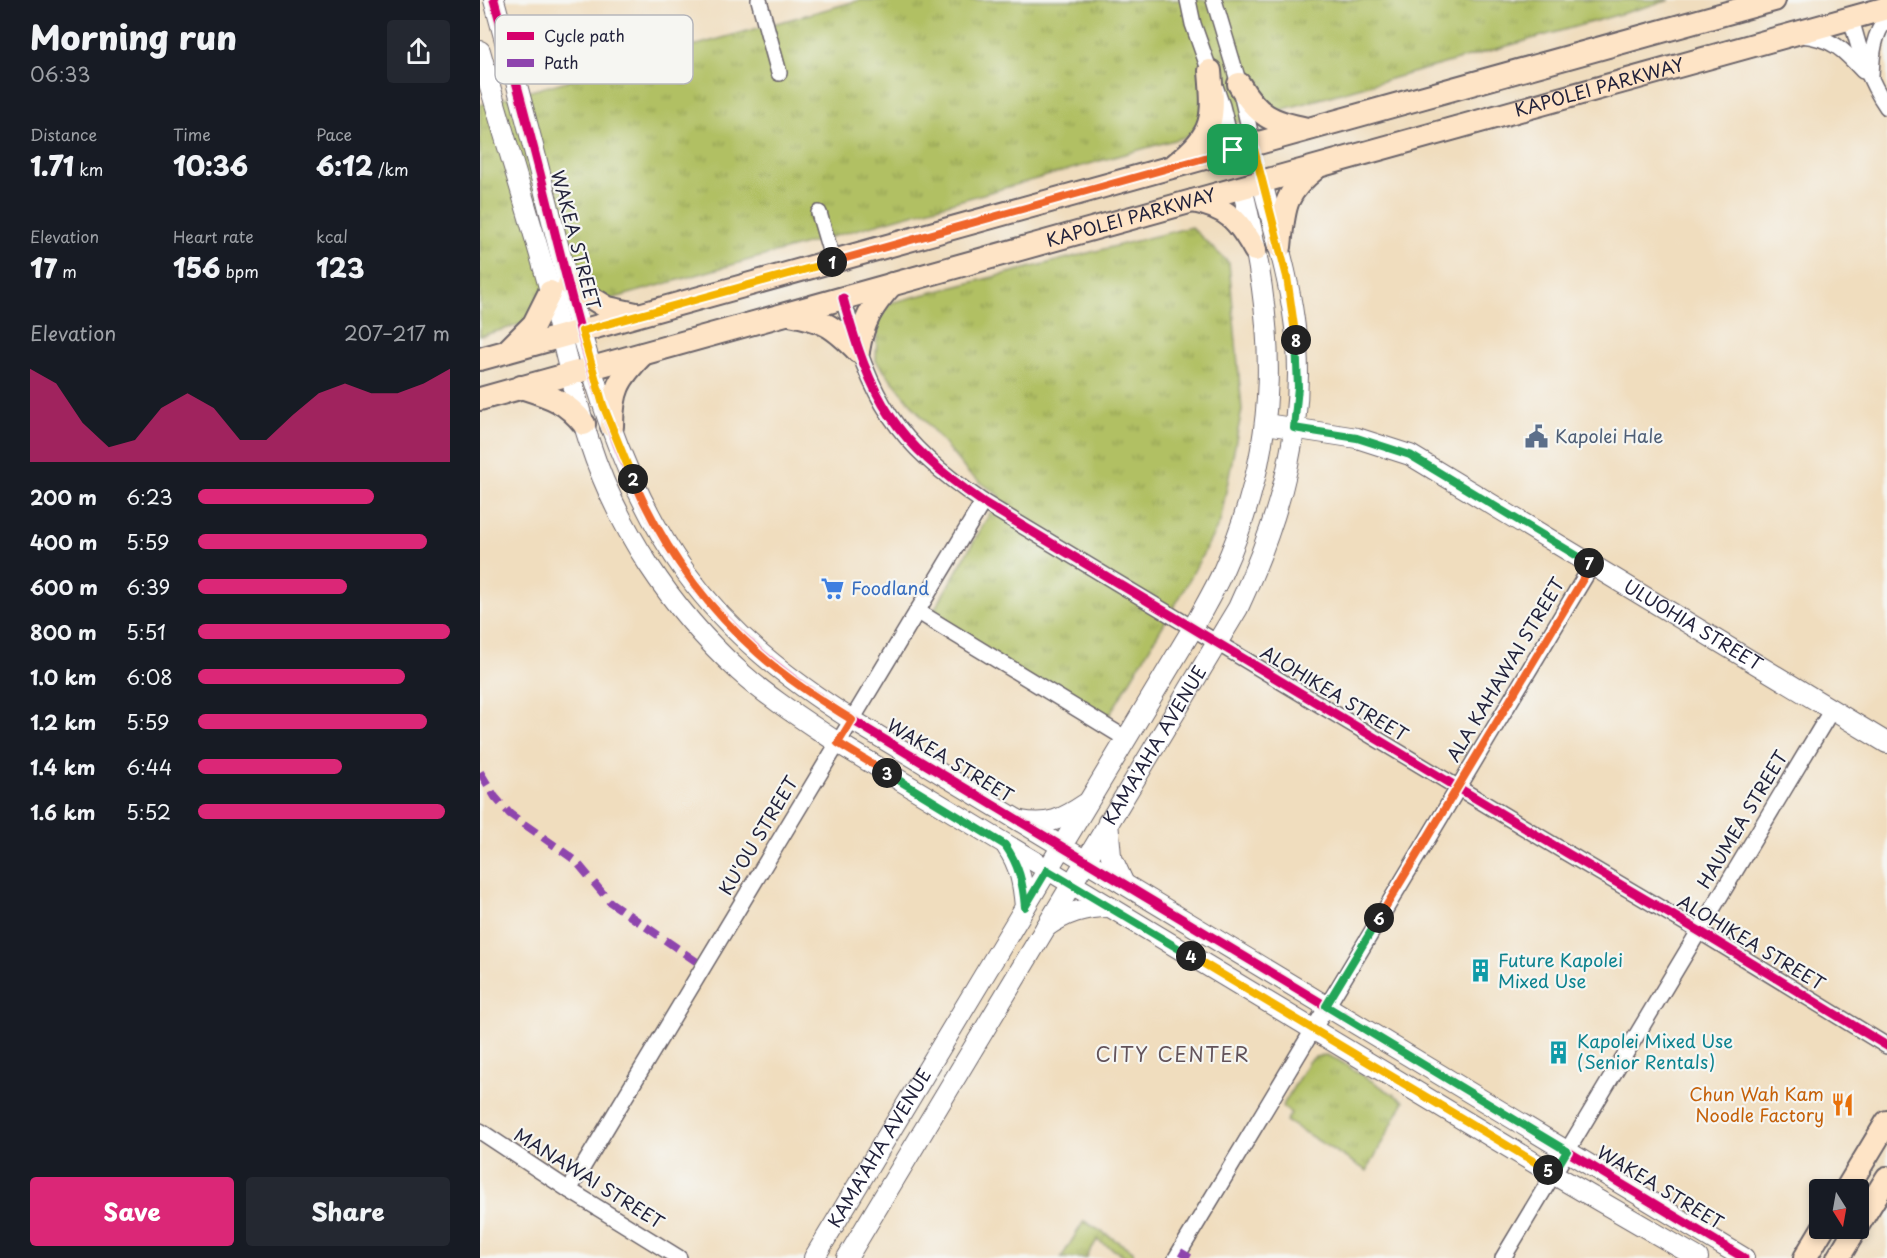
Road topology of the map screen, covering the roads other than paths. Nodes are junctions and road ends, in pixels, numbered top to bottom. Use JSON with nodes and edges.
{"nodes":[{"id":1,"x":494,"y":0,"type":"edge"},
{"id":2,"x":759,"y":0,"type":"edge"},
{"id":3,"x":1188,"y":0,"type":"edge"},
{"id":4,"x":1214,"y":0,"type":"edge"},
{"id":5,"x":1774,"y":0,"type":"edge"},
{"id":6,"x":1887,"y":8,"type":"edge"},
{"id":7,"x":1848,"y":9,"type":"edge"},
{"id":8,"x":498,"y":15,"type":"edge"},
{"id":9,"x":1887,"y":18,"type":"edge"},
{"id":10,"x":1795,"y":34,"type":"junction"},
{"id":11,"x":480,"y":51,"type":"edge"},
{"id":12,"x":1210,"y":71,"type":"junction"},
{"id":13,"x":779,"y":73,"type":"dead end"},
{"id":14,"x":1871,"y":81,"type":"junction"},
{"id":15,"x":517,"y":84,"type":"edge"},
{"id":16,"x":1239,"y":84,"type":"junction"},
{"id":17,"x":1887,"y":107,"type":"edge"},
{"id":18,"x":1309,"y":129,"type":"junction"},
{"id":19,"x":1243,"y":147,"type":"junction"},
{"id":20,"x":1320,"y":165,"type":"junction"},
{"id":21,"x":1172,"y":167,"type":"junction"},
{"id":22,"x":1252,"y":184,"type":"junction"},
{"id":23,"x":1192,"y":201,"type":"junction"},
{"id":24,"x":819,"y":213,"type":"dead end"},
{"id":25,"x":1280,"y":247,"type":"junction"},
{"id":26,"x":1255,"y":249,"type":"junction"},
{"id":27,"x":833,"y":261,"type":"junction"},
{"id":28,"x":892,"y":284,"type":"junction"},
{"id":29,"x":558,"y":286,"type":"junction"},
{"id":30,"x":843,"y":298,"type":"junction"},
{"id":31,"x":786,"y":314,"type":"junction"},
{"id":32,"x":640,"y":315,"type":"junction"},
{"id":33,"x":571,"y":334,"type":"junction"},
{"id":34,"x":858,"y":351,"type":"junction"},
{"id":35,"x":506,"y":352,"type":"junction"},
{"id":36,"x":643,"y":354,"type":"junction"},
{"id":37,"x":480,"y":359,"type":"edge"},
{"id":38,"x":581,"y":371,"type":"junction"},
{"id":39,"x":521,"y":387,"type":"junction"},
{"id":40,"x":480,"y":399,"type":"edge"},
{"id":41,"x":1266,"y":423,"type":"junction"},
{"id":42,"x":584,"y":424,"type":"junction"},
{"id":43,"x":612,"y":426,"type":"junction"},
{"id":44,"x":1294,"y":428,"type":"junction"},
{"id":45,"x":983,"y":502,"type":"junction"},
{"id":46,"x":1592,"y":564,"type":"junction"},
{"id":47,"x":917,"y":611,"type":"junction"},
{"id":48,"x":1193,"y":628,"type":"junction"},
{"id":49,"x":1217,"y":643,"type":"junction"},
{"id":50,"x":1832,"y":711,"type":"junction"},
{"id":51,"x":852,"y":720,"type":"junction"},
{"id":52,"x":1125,"y":738,"type":"junction"},
{"id":53,"x":838,"y":743,"type":"junction"},
{"id":54,"x":1887,"y":743,"type":"edge"},
{"id":55,"x":1458,"y":788,"type":"junction"},
{"id":56,"x":1088,"y":803,"type":"junction"},
{"id":57,"x":1014,"y":819,"type":"junction"},
{"id":58,"x":1108,"y":822,"type":"junction"},
{"id":59,"x":1005,"y":845,"type":"junction"},
{"id":60,"x":1061,"y":847,"type":"junction"},
{"id":61,"x":1084,"y":861,"type":"junction"},
{"id":62,"x":1047,"y":870,"type":"junction"},
{"id":63,"x":1071,"y":884,"type":"junction"},
{"id":64,"x":1124,"y":884,"type":"junction"},
{"id":65,"x":1025,"y":907,"type":"junction"},
{"id":66,"x":1109,"y":907,"type":"junction"},
{"id":67,"x":1044,"y":928,"type":"junction"},
{"id":68,"x":1700,"y":931,"type":"junction"},
{"id":69,"x":1326,"y":1006,"type":"junction"},
{"id":70,"x":1312,"y":1029,"type":"junction"},
{"id":71,"x":1887,"y":1046,"type":"edge"},
{"id":72,"x":1887,"y":1122,"type":"edge"},
{"id":73,"x":480,"y":1131,"type":"edge"},
{"id":74,"x":1567,"y":1151,"type":"junction"},
{"id":75,"x":1553,"y":1174,"type":"junction"},
{"id":76,"x":1887,"y":1178,"type":"edge"},
{"id":77,"x":1853,"y":1179,"type":"edge"},
{"id":78,"x":569,"y":1190,"type":"junction"},
{"id":79,"x":1869,"y":1207,"type":"edge"},
{"id":80,"x":1816,"y":1239,"type":"edge"},
{"id":81,"x":1849,"y":1239,"type":"edge"},
{"id":82,"x":679,"y":1258,"type":"edge"},
{"id":83,"x":814,"y":1258,"type":"edge"},
{"id":84,"x":847,"y":1258,"type":"edge"},
{"id":85,"x":1176,"y":1258,"type":"edge"},
{"id":86,"x":1503,"y":1258,"type":"edge"},
{"id":87,"x":1698,"y":1258,"type":"edge"},
{"id":88,"x":1744,"y":1258,"type":"edge"},
{"id":89,"x":1805,"y":1258,"type":"edge"},
{"id":90,"x":1838,"y":1258,"type":"edge"}],
"edges":[{"from":1,"to":8,"type":"street","name":"WAKEA STREET"},
{"from":2,"to":13,"type":"street"},
{"from":3,"to":12,"type":"street"},
{"from":4,"to":16,"type":"street"},
{"from":5,"to":18,"type":"main road","name":"KAPOLEI PARKWAY"},
{"from":6,"to":7,"type":"main road","name":"KAPOLEI PARKWAY"},
{"from":7,"to":10,"type":"main road","name":"KAPOLEI PARKWAY"},
{"from":7,"to":14,"type":"street"},
{"from":9,"to":14,"type":"street"},
{"from":10,"to":14,"type":"street"},
{"from":10,"to":20,"type":"main road","name":"KAPOLEI PARKWAY"},
{"from":11,"to":29,"type":"street","name":"WAKEA STREET"},
{"from":12,"to":19,"type":"street"},
{"from":12,"to":21,"type":"main road"},
{"from":14,"to":17,"type":"street"},
{"from":15,"to":29,"type":"street","name":"WAKEA STREET"},
{"from":16,"to":18,"type":"main road"},
{"from":16,"to":19,"type":"street"},
{"from":18,"to":19,"type":"main road","name":"KAPOLEI PARKWAY"},
{"from":19,"to":21,"type":"main road","name":"KAPOLEI PARKWAY"},
{"from":19,"to":22,"type":"main road"},
{"from":20,"to":22,"type":"main road","name":"KAPOLEI PARKWAY"},
{"from":20,"to":25,"type":"main road"},
{"from":21,"to":27,"type":"main road","name":"KAPOLEI PARKWAY"},
{"from":22,"to":23,"type":"main road","name":"KAPOLEI PARKWAY"},
{"from":22,"to":25,"type":"street","name":"KAMA'AHA AVENUE"},
{"from":22,"to":26,"type":"street","name":"KAMA'AHA AVENUE"},
{"from":23,"to":26,"type":"main road"},
{"from":23,"to":28,"type":"main road","name":"KAPOLEI PARKWAY"},
{"from":24,"to":27,"type":"street"},
{"from":25,"to":44,"type":"street","name":"KAMA'AHA AVENUE"},
{"from":26,"to":41,"type":"street","name":"KAMA'AHA AVENUE"},
{"from":27,"to":30,"type":"main road"},
{"from":27,"to":32,"type":"main road","name":"KAPOLEI PARKWAY"},
{"from":28,"to":30,"type":"main road","name":"KAPOLEI PARKWAY"},
{"from":28,"to":34,"type":"main road"},
{"from":29,"to":32,"type":"main road"},
{"from":29,"to":33,"type":"street","name":"WAKEA STREET"},
{"from":29,"to":35,"type":"main road"},
{"from":30,"to":31,"type":"main road","name":"KAPOLEI PARKWAY"},
{"from":30,"to":34,"type":"street","name":"ALOHIKEA STREET"},
{"from":31,"to":34,"type":"main road"},
{"from":31,"to":36,"type":"main road","name":"KAPOLEI PARKWAY"},
{"from":32,"to":33,"type":"main road","name":"KAPOLEI PARKWAY"},
{"from":33,"to":35,"type":"main road","name":"KAPOLEI PARKWAY"},
{"from":33,"to":38,"type":"street","name":"WAKEA STREET"},
{"from":34,"to":45,"type":"street","name":"ALOHIKEA STREET"},
{"from":35,"to":37,"type":"main road","name":"KAPOLEI PARKWAY"},
{"from":36,"to":38,"type":"main road","name":"KAPOLEI PARKWAY"},
{"from":36,"to":43,"type":"main road"},
{"from":38,"to":39,"type":"main road","name":"KAPOLEI PARKWAY"},
{"from":38,"to":42,"type":"street","name":"WAKEA STREET"},
{"from":38,"to":43,"type":"street","name":"WAKEA STREET"},
{"from":39,"to":40,"type":"main road","name":"KAPOLEI PARKWAY"},
{"from":39,"to":42,"type":"main road"},
{"from":41,"to":44,"type":"street","name":"ULUOHIA STREET"},
{"from":41,"to":48,"type":"street","name":"KAMA'AHA AVENUE"},
{"from":42,"to":53,"type":"street","name":"WAKEA STREET"},
{"from":43,"to":51,"type":"street","name":"WAKEA STREET"},
{"from":44,"to":46,"type":"street","name":"ULUOHIA STREET"},
{"from":44,"to":49,"type":"street","name":"KAMA'AHA AVENUE"},
{"from":45,"to":47,"type":"street","name":"KU'OU STREET"},
{"from":45,"to":48,"type":"street","name":"ALOHIKEA STREET"},
{"from":46,"to":50,"type":"street","name":"ULUOHIA STREET"},
{"from":46,"to":55,"type":"street","name":"ALA KAHAWAI STREET"},
{"from":47,"to":51,"type":"street","name":"KU'OU STREET"},
{"from":47,"to":52,"type":"street"},
{"from":48,"to":49,"type":"street","name":"ALOHIKEA STREET"},
{"from":48,"to":52,"type":"street","name":"KAMA'AHA AVENUE"},
{"from":49,"to":55,"type":"street","name":"ALOHIKEA STREET"},
{"from":49,"to":58,"type":"street","name":"KAMA'AHA AVENUE"},
{"from":50,"to":54,"type":"street","name":"ULUOHIA STREET"},
{"from":50,"to":68,"type":"street","name":"HAUMEA STREET"},
{"from":51,"to":53,"type":"street","name":"KU'OU STREET"},
{"from":51,"to":57,"type":"street","name":"WAKEA STREET"},
{"from":52,"to":56,"type":"street","name":"KAMA'AHA AVENUE"},
{"from":53,"to":59,"type":"street","name":"WAKEA STREET"},
{"from":53,"to":78,"type":"street","name":"KU'OU STREET"},
{"from":55,"to":68,"type":"street","name":"ALOHIKEA STREET"},
{"from":55,"to":69,"type":"street","name":"ALA KAHAWAI STREET"},
{"from":56,"to":57,"type":"street"},
{"from":56,"to":60,"type":"street","name":"KAMA'AHA AVENUE"},
{"from":57,"to":60,"type":"street","name":"WAKEA STREET"},
{"from":58,"to":61,"type":"street","name":"KAMA'AHA AVENUE"},
{"from":58,"to":64,"type":"street"},
{"from":59,"to":62,"type":"street","name":"WAKEA STREET"},
{"from":59,"to":65,"type":"street"},
{"from":60,"to":61,"type":"street","name":"WAKEA STREET"},
{"from":60,"to":62,"type":"street","name":"KAMA'AHA AVENUE"},
{"from":61,"to":63,"type":"street","name":"KAMA'AHA AVENUE"},
{"from":61,"to":64,"type":"street","name":"WAKEA STREET"},
{"from":62,"to":63,"type":"street","name":"WAKEA STREET"},
{"from":62,"to":65,"type":"street","name":"KAMA'AHA AVENUE"},
{"from":63,"to":66,"type":"street","name":"WAKEA STREET"},
{"from":63,"to":67,"type":"street","name":"KAMA'AHA AVENUE"},
{"from":64,"to":69,"type":"street","name":"WAKEA STREET"},
{"from":65,"to":83,"type":"street","name":"KAMA'AHA AVENUE"},
{"from":66,"to":67,"type":"street"},
{"from":66,"to":70,"type":"street","name":"WAKEA STREET"},
{"from":67,"to":84,"type":"street","name":"KAMA'AHA AVENUE"},
{"from":68,"to":71,"type":"street","name":"ALOHIKEA STREET"},
{"from":68,"to":74,"type":"street","name":"HAUMEA STREET"},
{"from":69,"to":70,"type":"street","name":"ALA KAHAWAI STREET"},
{"from":69,"to":74,"type":"street","name":"WAKEA STREET"},
{"from":70,"to":75,"type":"street","name":"WAKEA STREET"},
{"from":70,"to":85,"type":"street","name":"ALA KAHAWAI STREET"},
{"from":72,"to":77,"type":"main road"},
{"from":73,"to":78,"type":"street","name":"MANAWAI STREET"},
{"from":74,"to":75,"type":"street","name":"HAUMEA STREET"},
{"from":74,"to":88,"type":"street","name":"WAKEA STREET"},
{"from":75,"to":86,"type":"street","name":"HAUMEA STREET"},
{"from":75,"to":87,"type":"street","name":"WAKEA STREET"},
{"from":76,"to":79,"type":"main road"},
{"from":78,"to":82,"type":"street","name":"MANAWAI STREET"},
{"from":80,"to":89,"type":"main road"},
{"from":81,"to":90,"type":"main road"}]}
